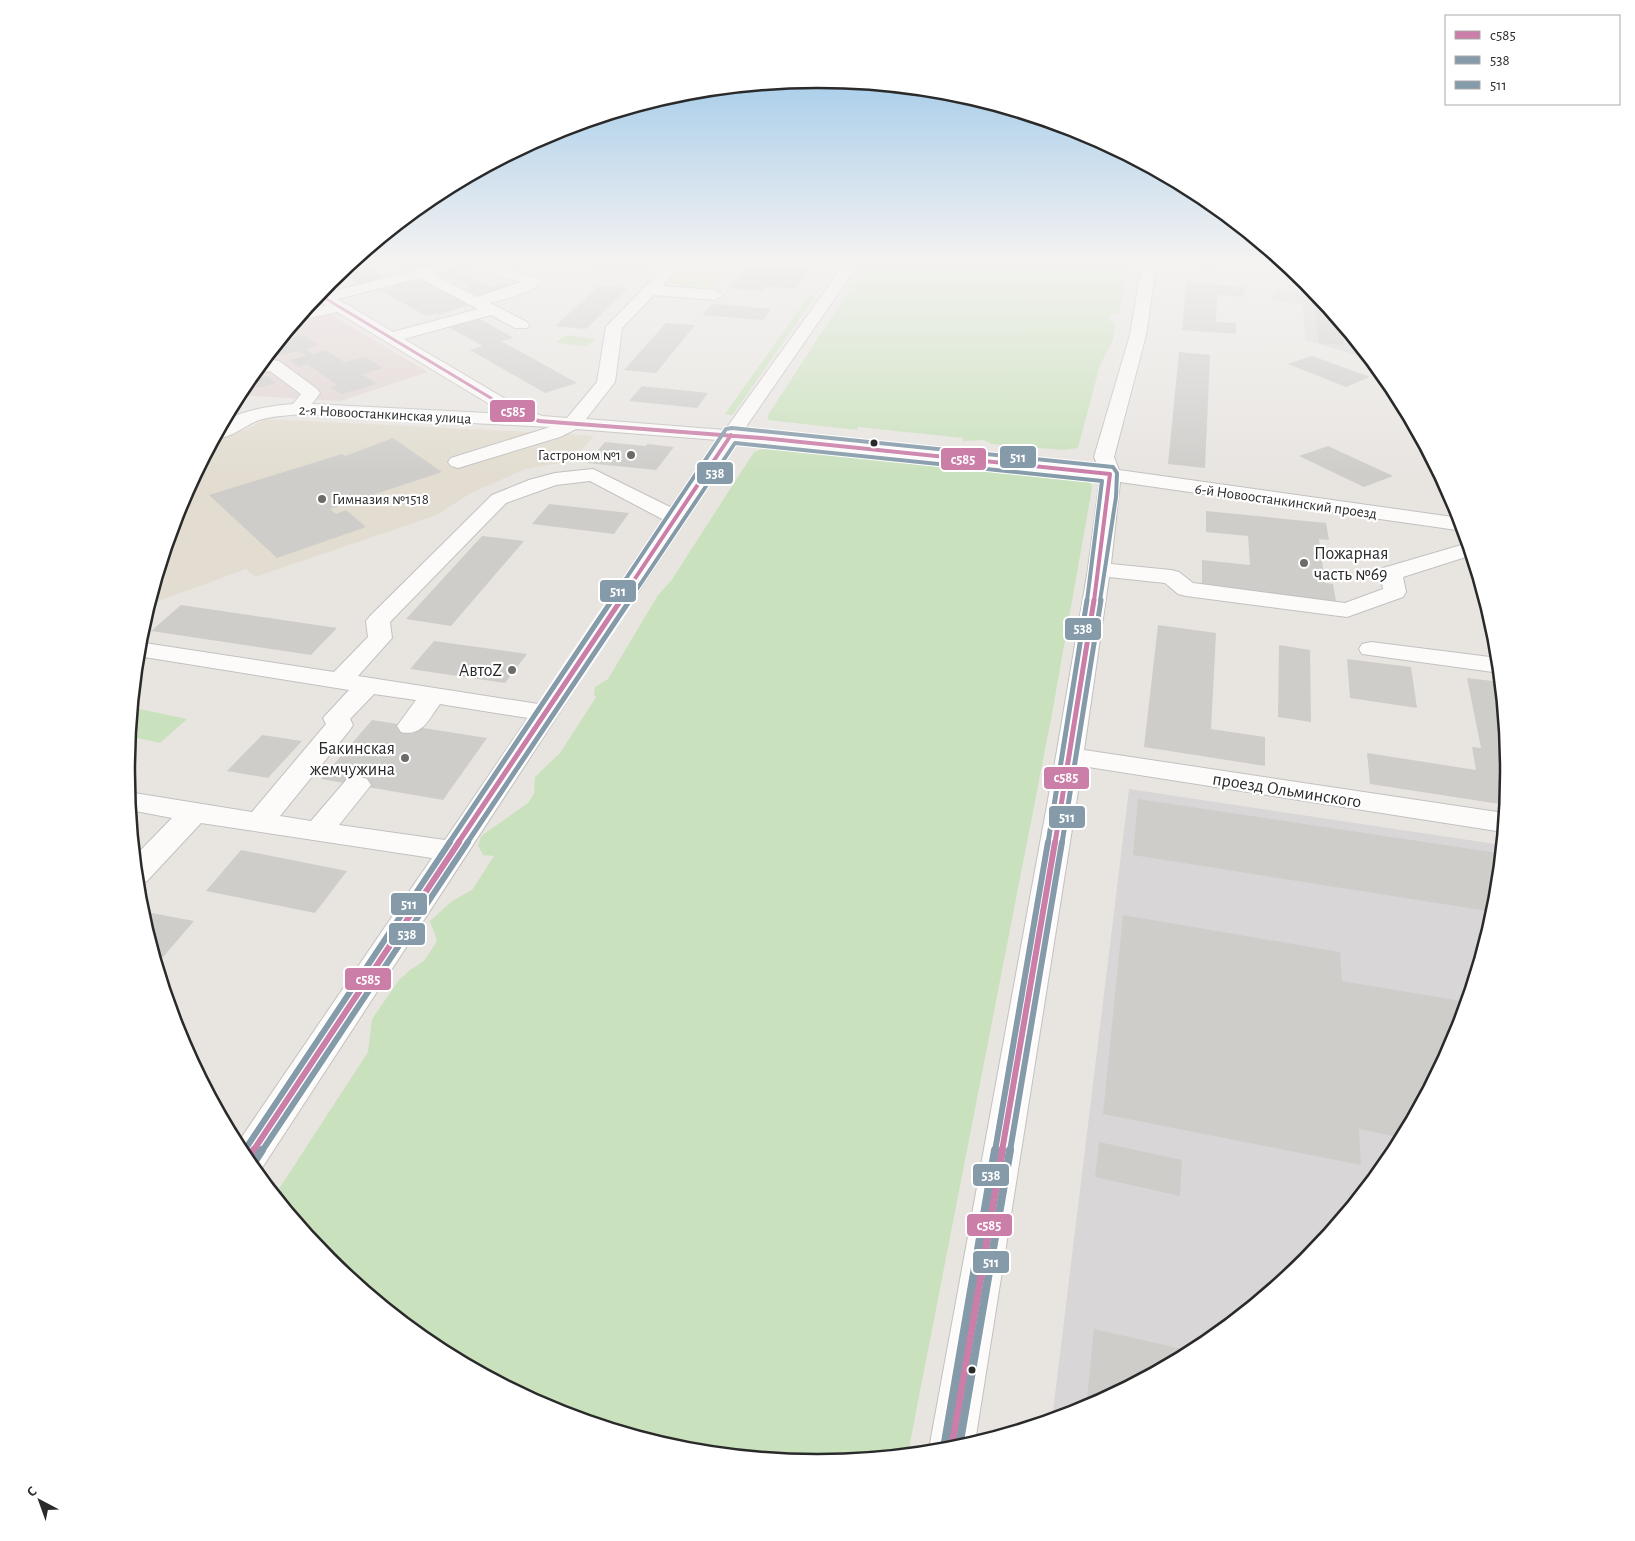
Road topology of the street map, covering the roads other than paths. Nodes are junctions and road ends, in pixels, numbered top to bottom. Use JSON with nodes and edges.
{"nodes":[{"id":1,"x":381,"y":331,"type":"edge"},
{"id":2,"x":415,"y":331,"type":"edge"},
{"id":3,"x":613,"y":331,"type":"edge"},
{"id":4,"x":805,"y":331,"type":"edge"},
{"id":5,"x":1139,"y":331,"type":"edge"},
{"id":6,"x":392,"y":337,"type":"junction"},
{"id":7,"x":269,"y":365,"type":"edge"},
{"id":8,"x":299,"y":409,"type":"junction"},
{"id":9,"x":237,"y":411,"type":"edge"},
{"id":10,"x":274,"y":411,"type":"junction"},
{"id":11,"x":563,"y":424,"type":"junction"},
{"id":12,"x":226,"y":429,"type":"edge"},
{"id":13,"x":731,"y":435,"type":"junction"},
{"id":14,"x":458,"y":462,"type":"dead end"},
{"id":15,"x":1110,"y":474,"type":"junction"},
{"id":16,"x":676,"y":518,"type":"junction"},
{"id":17,"x":1454,"y":524,"type":"edge"},
{"id":18,"x":1464,"y":551,"type":"edge"},
{"id":19,"x":1099,"y":569,"type":"junction"},
{"id":20,"x":1371,"y":649,"type":"dead end"},
{"id":21,"x":146,"y":650,"type":"edge"},
{"id":22,"x":1492,"y":665,"type":"edge"},
{"id":23,"x":340,"y":681,"type":"junction"},
{"id":24,"x":368,"y":685,"type":"junction"},
{"id":25,"x":433,"y":696,"type":"junction"},
{"id":26,"x":545,"y":713,"type":"junction"},
{"id":27,"x":410,"y":726,"type":"dead end"},
{"id":28,"x":1070,"y":756,"type":"junction"},
{"id":29,"x":357,"y":785,"type":"dead end"},
{"id":30,"x":136,"y":802,"type":"edge"},
{"id":31,"x":194,"y":813,"type":"junction"},
{"id":32,"x":258,"y":822,"type":"junction"},
{"id":33,"x":1498,"y":822,"type":"edge"},
{"id":34,"x":318,"y":831,"type":"junction"},
{"id":35,"x":454,"y":851,"type":"junction"},
{"id":36,"x":141,"y":868,"type":"edge"},
{"id":37,"x":252,"y":1153,"type":"edge"},
{"id":38,"x":954,"y":1439,"type":"edge"}],
"edges":[{"from":1,"to":6,"type":"street"},
{"from":2,"to":6,"type":"street"},
{"from":3,"to":11,"type":"street"},
{"from":4,"to":13,"type":"street"},
{"from":5,"to":15,"type":"street"},
{"from":6,"to":11,"type":"street"},
{"from":7,"to":8,"type":"street"},
{"from":8,"to":10,"type":"street","name":"2-я Новоостанкинская улица"},
{"from":8,"to":11,"type":"street","name":"2-я Новоостанкинская улица"},
{"from":9,"to":10,"type":"street"},
{"from":10,"to":12,"type":"street","name":"2-я Новоостанкинская улица"},
{"from":11,"to":13,"type":"street","name":"6-й Новоостанкинский проезд"},
{"from":11,"to":14,"type":"street"},
{"from":13,"to":15,"type":"street","name":"6-й Новоостанкинский проезд"},
{"from":13,"to":16,"type":"street"},
{"from":15,"to":17,"type":"street","name":"6-й Новоостанкинский проезд"},
{"from":15,"to":19,"type":"street"},
{"from":16,"to":23,"type":"street"},
{"from":16,"to":26,"type":"street"},
{"from":18,"to":19,"type":"street"},
{"from":19,"to":28,"type":"street"},
{"from":20,"to":22,"type":"street"},
{"from":21,"to":23,"type":"street"},
{"from":23,"to":24,"type":"street"},
{"from":24,"to":25,"type":"street"},
{"from":24,"to":32,"type":"street"},
{"from":25,"to":26,"type":"street"},
{"from":25,"to":27,"type":"street"},
{"from":26,"to":35,"type":"street"},
{"from":28,"to":33,"type":"street","name":"проезд Ольминского"},
{"from":28,"to":38,"type":"street"},
{"from":29,"to":34,"type":"street"},
{"from":30,"to":31,"type":"street"},
{"from":31,"to":32,"type":"street"},
{"from":31,"to":36,"type":"street"},
{"from":32,"to":34,"type":"street"},
{"from":34,"to":35,"type":"street"},
{"from":35,"to":37,"type":"street"}]}
